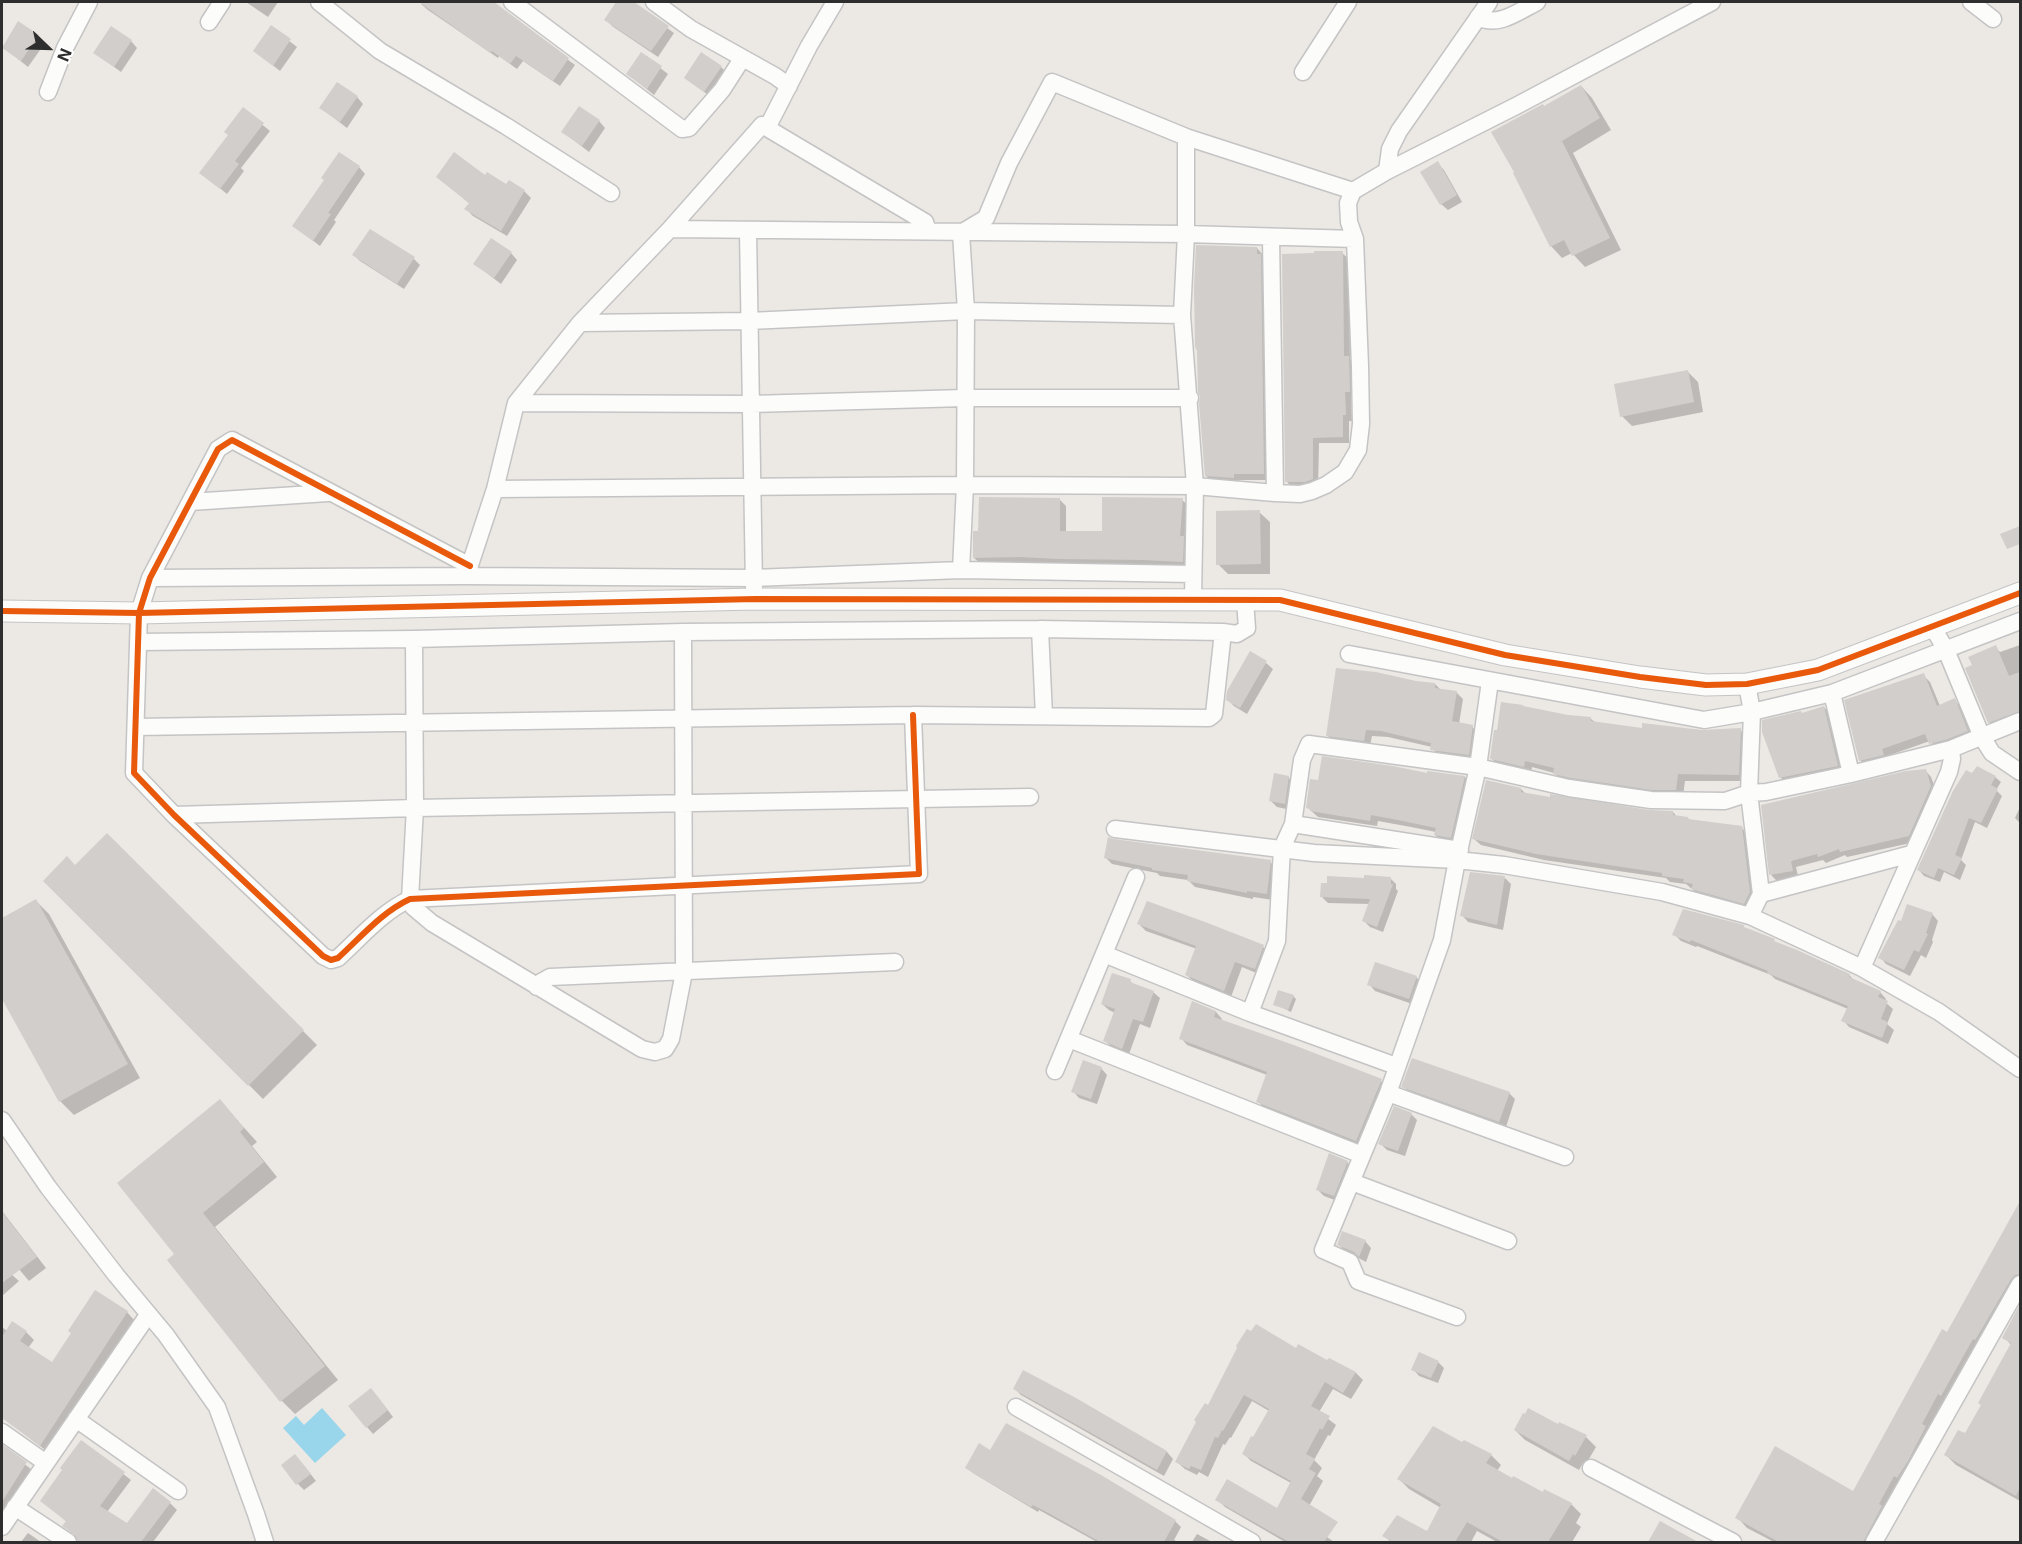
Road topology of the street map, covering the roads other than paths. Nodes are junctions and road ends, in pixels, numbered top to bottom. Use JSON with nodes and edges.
{"nodes":[{"id":1,"x":89,"y":2,"type":"edge"},
{"id":2,"x":222,"y":2,"type":"edge"},
{"id":3,"x":319,"y":2,"type":"edge"},
{"id":4,"x":512,"y":2,"type":"edge"},
{"id":5,"x":654,"y":2,"type":"edge"},
{"id":6,"x":833,"y":2,"type":"edge"},
{"id":7,"x":1348,"y":2,"type":"edge"},
{"id":8,"x":1489,"y":2,"type":"edge"},
{"id":9,"x":1537,"y":2,"type":"edge"},
{"id":10,"x":1712,"y":2,"type":"edge"},
{"id":11,"x":1971,"y":2,"type":"edge"},
{"id":12,"x":1478,"y":16,"type":"junction"},
{"id":13,"x":1993,"y":19,"type":"dead end"},
{"id":14,"x":209,"y":22,"type":"dead end"},
{"id":15,"x":742,"y":59,"type":"junction"},
{"id":16,"x":1304,"y":72,"type":"dead end"},
{"id":17,"x":789,"y":86,"type":"junction"},
{"id":18,"x":48,"y":92,"type":"dead end"},
{"id":19,"x":768,"y":128,"type":"junction"},
{"id":20,"x":1186,"y":137,"type":"junction"},
{"id":21,"x":1388,"y":171,"type":"junction"},
{"id":22,"x":1353,"y":191,"type":"junction"},
{"id":23,"x":611,"y":193,"type":"dead end"},
{"id":24,"x":670,"y":229,"type":"junction"},
{"id":25,"x":748,"y":231,"type":"junction"},
{"id":26,"x":928,"y":231,"type":"junction"},
{"id":27,"x":961,"y":233,"type":"junction"},
{"id":28,"x":1186,"y":234,"type":"junction"},
{"id":29,"x":1271,"y":237,"type":"junction"},
{"id":30,"x":1355,"y":239,"type":"junction"},
{"id":31,"x":966,"y":311,"type":"junction"},
{"id":32,"x":1182,"y":315,"type":"junction"},
{"id":33,"x":749,"y":321,"type":"junction"},
{"id":34,"x":580,"y":323,"type":"junction"},
{"id":35,"x":965,"y":398,"type":"junction"},
{"id":36,"x":1190,"y":398,"type":"junction"},
{"id":37,"x":516,"y":403,"type":"junction"},
{"id":38,"x":751,"y":404,"type":"junction"},
{"id":39,"x":965,"y":485,"type":"junction"},
{"id":40,"x":1195,"y":486,"type":"junction"},
{"id":41,"x":752,"y":488,"type":"junction"},
{"id":42,"x":495,"y":489,"type":"junction"},
{"id":43,"x":329,"y":493,"type":"junction"},
{"id":44,"x":1275,"y":493,"type":"junction"},
{"id":45,"x":190,"y":502,"type":"junction"},
{"id":46,"x":961,"y":570,"type":"junction"},
{"id":47,"x":468,"y":571,"type":"junction"},
{"id":48,"x":1193,"y":574,"type":"junction"},
{"id":49,"x":150,"y":578,"type":"junction"},
{"id":50,"x":754,"y":588,"type":"junction"},
{"id":51,"x":2020,"y":593,"type":"edge"},
{"id":52,"x":1193,"y":598,"type":"junction"},
{"id":53,"x":1245,"y":600,"type":"junction"},
{"id":54,"x":2,"y":611,"type":"edge"},
{"id":55,"x":139,"y":613,"type":"junction"},
{"id":56,"x":2020,"y":621,"type":"edge"},
{"id":57,"x":1932,"y":626,"type":"junction"},
{"id":58,"x":1040,"y":628,"type":"junction"},
{"id":59,"x":683,"y":632,"type":"junction"},
{"id":60,"x":1223,"y":632,"type":"junction"},
{"id":61,"x":414,"y":639,"type":"junction"},
{"id":62,"x":138,"y":642,"type":"junction"},
{"id":63,"x":1946,"y":650,"type":"junction"},
{"id":64,"x":1348,"y":654,"type":"dead end"},
{"id":65,"x":1490,"y":681,"type":"junction"},
{"id":66,"x":1747,"y":684,"type":"junction"},
{"id":67,"x":1832,"y":693,"type":"junction"},
{"id":68,"x":1752,"y":712,"type":"junction"},
{"id":69,"x":914,"y":715,"type":"junction"},
{"id":70,"x":1044,"y":716,"type":"junction"},
{"id":71,"x":683,"y":719,"type":"junction"},
{"id":72,"x":2020,"y":721,"type":"edge"},
{"id":73,"x":414,"y":722,"type":"junction"},
{"id":74,"x":136,"y":727,"type":"junction"},
{"id":75,"x":1982,"y":737,"type":"junction"},
{"id":76,"x":1951,"y":749,"type":"junction"},
{"id":77,"x":1478,"y":767,"type":"junction"},
{"id":78,"x":2020,"y":772,"type":"edge"},
{"id":79,"x":1851,"y":774,"type":"junction"},
{"id":80,"x":1749,"y":793,"type":"junction"},
{"id":81,"x":1030,"y":797,"type":"dead end"},
{"id":82,"x":917,"y":799,"type":"junction"},
{"id":83,"x":684,"y":803,"type":"junction"},
{"id":84,"x":415,"y":808,"type":"junction"},
{"id":85,"x":174,"y":815,"type":"junction"},
{"id":86,"x":1293,"y":824,"type":"junction"},
{"id":87,"x":1115,"y":829,"type":"dead end"},
{"id":88,"x":1282,"y":848,"type":"junction"},
{"id":89,"x":1911,"y":854,"type":"junction"},
{"id":90,"x":1458,"y":855,"type":"junction"},
{"id":91,"x":1136,"y":877,"type":"dead end"},
{"id":92,"x":684,"y":887,"type":"junction"},
{"id":93,"x":1761,"y":894,"type":"junction"},
{"id":94,"x":410,"y":899,"type":"junction"},
{"id":95,"x":1750,"y":916,"type":"junction"},
{"id":96,"x":1104,"y":954,"type":"junction"},
{"id":97,"x":896,"y":962,"type":"dead end"},
{"id":98,"x":1862,"y":968,"type":"junction"},
{"id":99,"x":684,"y":972,"type":"junction"},
{"id":100,"x":537,"y":987,"type":"junction"},
{"id":101,"x":1250,"y":1013,"type":"junction"},
{"id":102,"x":1069,"y":1039,"type":"junction"},
{"id":103,"x":1396,"y":1066,"type":"junction"},
{"id":104,"x":2020,"y":1069,"type":"edge"},
{"id":105,"x":1055,"y":1071,"type":"dead end"},
{"id":106,"x":1388,"y":1094,"type":"junction"},
{"id":107,"x":2,"y":1120,"type":"edge"},
{"id":108,"x":1362,"y":1155,"type":"junction"},
{"id":109,"x":1565,"y":1157,"type":"dead end"},
{"id":110,"x":1352,"y":1182,"type":"junction"},
{"id":111,"x":1508,"y":1241,"type":"dead end"},
{"id":112,"x":2020,"y":1284,"type":"edge"},
{"id":113,"x":148,"y":1315,"type":"junction"},
{"id":114,"x":1456,"y":1317,"type":"dead end"},
{"id":115,"x":1016,"y":1407,"type":"dead end"},
{"id":116,"x":76,"y":1419,"type":"junction"},
{"id":117,"x":2,"y":1432,"type":"edge"},
{"id":118,"x":46,"y":1463,"type":"junction"},
{"id":119,"x":1592,"y":1468,"type":"dead end"},
{"id":120,"x":178,"y":1491,"type":"dead end"},
{"id":121,"x":15,"y":1507,"type":"junction"},
{"id":122,"x":2,"y":1527,"type":"edge"},
{"id":123,"x":68,"y":1542,"type":"edge"},
{"id":124,"x":264,"y":1542,"type":"edge"},
{"id":125,"x":1252,"y":1542,"type":"edge"},
{"id":126,"x":1733,"y":1542,"type":"edge"},
{"id":127,"x":1874,"y":1542,"type":"edge"}],
"edges":[{"from":1,"to":18,"type":"street"},
{"from":2,"to":14,"type":"street"},
{"from":3,"to":23,"type":"street"},
{"from":4,"to":15,"type":"street"},
{"from":5,"to":15,"type":"street"},
{"from":6,"to":17,"type":"street"},
{"from":7,"to":16,"type":"street"},
{"from":8,"to":12,"type":"street"},
{"from":9,"to":12,"type":"street"},
{"from":10,"to":21,"type":"street"},
{"from":11,"to":13,"type":"street"},
{"from":12,"to":21,"type":"street"},
{"from":15,"to":17,"type":"street"},
{"from":17,"to":19,"type":"street"},
{"from":19,"to":24,"type":"street"},
{"from":19,"to":26,"type":"street"},
{"from":20,"to":22,"type":"street"},
{"from":20,"to":27,"type":"street"},
{"from":20,"to":28,"type":"street"},
{"from":21,"to":22,"type":"street"},
{"from":22,"to":30,"type":"street"},
{"from":24,"to":25,"type":"street"},
{"from":24,"to":34,"type":"street"},
{"from":25,"to":26,"type":"street"},
{"from":25,"to":33,"type":"street"},
{"from":26,"to":27,"type":"street"},
{"from":27,"to":28,"type":"street"},
{"from":27,"to":31,"type":"street"},
{"from":28,"to":29,"type":"street"},
{"from":28,"to":32,"type":"street"},
{"from":29,"to":30,"type":"street"},
{"from":29,"to":44,"type":"street"},
{"from":30,"to":44,"type":"street"},
{"from":31,"to":32,"type":"street"},
{"from":31,"to":33,"type":"street"},
{"from":31,"to":35,"type":"street"},
{"from":32,"to":36,"type":"street"},
{"from":33,"to":34,"type":"street"},
{"from":33,"to":38,"type":"street"},
{"from":34,"to":37,"type":"street"},
{"from":35,"to":36,"type":"street"},
{"from":35,"to":38,"type":"street"},
{"from":35,"to":39,"type":"street"},
{"from":36,"to":40,"type":"street"},
{"from":37,"to":38,"type":"street"},
{"from":37,"to":42,"type":"street"},
{"from":38,"to":41,"type":"street"},
{"from":39,"to":40,"type":"street"},
{"from":39,"to":41,"type":"street"},
{"from":39,"to":46,"type":"street"},
{"from":40,"to":44,"type":"street"},
{"from":40,"to":48,"type":"street"},
{"from":41,"to":42,"type":"street"},
{"from":41,"to":50,"type":"street"},
{"from":42,"to":47,"type":"street"},
{"from":43,"to":45,"type":"street"},
{"from":43,"to":45,"type":"street"},
{"from":43,"to":47,"type":"street"},
{"from":45,"to":49,"type":"street"},
{"from":46,"to":48,"type":"street"},
{"from":46,"to":50,"type":"street"},
{"from":47,"to":49,"type":"street"},
{"from":47,"to":50,"type":"street"},
{"from":48,"to":52,"type":"street"},
{"from":49,"to":55,"type":"street"},
{"from":50,"to":52,"type":"street"},
{"from":50,"to":55,"type":"street"},
{"from":51,"to":57,"type":"street"},
{"from":52,"to":53,"type":"street"},
{"from":53,"to":60,"type":"street"},
{"from":53,"to":66,"type":"street"},
{"from":54,"to":55,"type":"street"},
{"from":55,"to":62,"type":"street"},
{"from":56,"to":63,"type":"street"},
{"from":57,"to":63,"type":"street"},
{"from":57,"to":66,"type":"street"},
{"from":58,"to":59,"type":"street"},
{"from":58,"to":60,"type":"street"},
{"from":58,"to":70,"type":"street"},
{"from":59,"to":61,"type":"street"},
{"from":59,"to":71,"type":"street"},
{"from":60,"to":70,"type":"street"},
{"from":61,"to":62,"type":"street"},
{"from":61,"to":73,"type":"street"},
{"from":62,"to":74,"type":"street"},
{"from":63,"to":67,"type":"street"},
{"from":63,"to":75,"type":"street"},
{"from":64,"to":65,"type":"street"},
{"from":65,"to":68,"type":"street"},
{"from":65,"to":77,"type":"street"},
{"from":66,"to":68,"type":"street"},
{"from":67,"to":68,"type":"street"},
{"from":67,"to":79,"type":"street"},
{"from":68,"to":80,"type":"street"},
{"from":69,"to":70,"type":"street"},
{"from":69,"to":71,"type":"street"},
{"from":69,"to":82,"type":"street"},
{"from":71,"to":73,"type":"street"},
{"from":71,"to":83,"type":"street"},
{"from":72,"to":75,"type":"street"},
{"from":73,"to":74,"type":"street"},
{"from":73,"to":84,"type":"street"},
{"from":74,"to":85,"type":"street"},
{"from":75,"to":76,"type":"street"},
{"from":75,"to":78,"type":"street"},
{"from":76,"to":79,"type":"street"},
{"from":76,"to":89,"type":"street"},
{"from":77,"to":80,"type":"street"},
{"from":77,"to":86,"type":"street"},
{"from":77,"to":90,"type":"street"},
{"from":79,"to":80,"type":"street"},
{"from":80,"to":93,"type":"street"},
{"from":81,"to":82,"type":"street"},
{"from":82,"to":83,"type":"street"},
{"from":82,"to":92,"type":"street"},
{"from":83,"to":84,"type":"street"},
{"from":83,"to":92,"type":"street"},
{"from":84,"to":85,"type":"street"},
{"from":84,"to":94,"type":"street"},
{"from":85,"to":94,"type":"street"},
{"from":86,"to":88,"type":"street"},
{"from":86,"to":90,"type":"street"},
{"from":87,"to":88,"type":"street"},
{"from":88,"to":90,"type":"street"},
{"from":88,"to":101,"type":"street"},
{"from":89,"to":93,"type":"street"},
{"from":89,"to":98,"type":"street"},
{"from":90,"to":95,"type":"street"},
{"from":90,"to":103,"type":"street"},
{"from":91,"to":96,"type":"street"},
{"from":92,"to":94,"type":"street"},
{"from":92,"to":99,"type":"street"},
{"from":93,"to":95,"type":"street"},
{"from":94,"to":100,"type":"street"},
{"from":95,"to":98,"type":"street"},
{"from":96,"to":101,"type":"street"},
{"from":96,"to":102,"type":"street"},
{"from":97,"to":99,"type":"street"},
{"from":98,"to":104,"type":"street"},
{"from":99,"to":100,"type":"street"},
{"from":99,"to":100,"type":"street"},
{"from":101,"to":103,"type":"street"},
{"from":102,"to":105,"type":"street"},
{"from":102,"to":108,"type":"street"},
{"from":103,"to":106,"type":"street"},
{"from":106,"to":108,"type":"street"},
{"from":106,"to":109,"type":"street"},
{"from":107,"to":113,"type":"street"},
{"from":108,"to":110,"type":"street"},
{"from":110,"to":111,"type":"street"},
{"from":110,"to":114,"type":"street"},
{"from":112,"to":127,"type":"street"},
{"from":113,"to":116,"type":"street"},
{"from":113,"to":124,"type":"street"},
{"from":115,"to":125,"type":"street"},
{"from":116,"to":118,"type":"street"},
{"from":116,"to":120,"type":"street"},
{"from":117,"to":118,"type":"street"},
{"from":118,"to":121,"type":"street"},
{"from":119,"to":126,"type":"street"},
{"from":121,"to":122,"type":"street"},
{"from":121,"to":123,"type":"street"}]}
